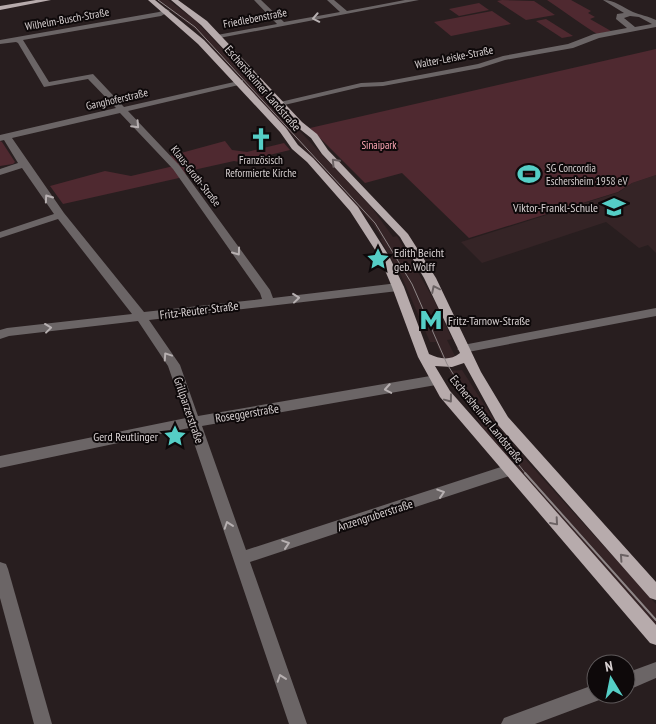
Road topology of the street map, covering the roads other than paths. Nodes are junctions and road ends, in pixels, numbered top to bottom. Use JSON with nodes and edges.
{"nodes":[{"id":1,"x":11,"y":0,"type":"edge"},
{"id":2,"x":18,"y":0,"type":"edge"},
{"id":3,"x":48,"y":0,"type":"edge"},
{"id":4,"x":151,"y":0,"type":"edge"},
{"id":5,"x":174,"y":0,"type":"edge"},
{"id":6,"x":257,"y":0,"type":"edge"},
{"id":7,"x":330,"y":0,"type":"edge"},
{"id":8,"x":410,"y":0,"type":"edge"},
{"id":9,"x":606,"y":0,"type":"edge"},
{"id":10,"x":29,"y":1,"type":"edge"},
{"id":11,"x":2,"y":5,"type":"edge"},
{"id":12,"x":166,"y":11,"type":"junction"},
{"id":13,"x":345,"y":13,"type":"junction"},
{"id":14,"x":630,"y":13,"type":"junction"},
{"id":15,"x":281,"y":24,"type":"junction"},
{"id":16,"x":656,"y":25,"type":"edge"},
{"id":17,"x":631,"y":28,"type":"junction"},
{"id":18,"x":217,"y":37,"type":"junction"},
{"id":19,"x":16,"y":39,"type":"junction"},
{"id":20,"x":0,"y":42,"type":"edge"},
{"id":21,"x":240,"y":82,"type":"junction"},
{"id":22,"x":280,"y":103,"type":"junction"},
{"id":23,"x":121,"y":109,"type":"junction"},
{"id":24,"x":3,"y":137,"type":"edge"},
{"id":25,"x":24,"y":164,"type":"junction"},
{"id":26,"x":0,"y":172,"type":"edge"},
{"id":27,"x":60,"y":215,"type":"junction"},
{"id":28,"x":0,"y":235,"type":"edge"},
{"id":29,"x":398,"y":286,"type":"junction"},
{"id":30,"x":268,"y":301,"type":"junction"},
{"id":31,"x":655,"y":314,"type":"edge"},
{"id":32,"x":141,"y":317,"type":"junction"},
{"id":33,"x":0,"y":335,"type":"edge"},
{"id":34,"x":464,"y":351,"type":"junction"},
{"id":35,"x":424,"y":357,"type":"junction"},
{"id":36,"x":436,"y":380,"type":"junction"},
{"id":37,"x":193,"y":422,"type":"junction"},
{"id":38,"x":0,"y":462,"type":"edge"},
{"id":39,"x":510,"y":470,"type":"junction"},
{"id":40,"x":240,"y":559,"type":"junction"},
{"id":41,"x":0,"y":569,"type":"edge"},
{"id":42,"x":656,"y":593,"type":"edge"},
{"id":43,"x":656,"y":637,"type":"edge"},
{"id":44,"x":656,"y":670,"type":"edge"},
{"id":45,"x":636,"y":678,"type":"edge"},
{"id":46,"x":586,"y":697,"type":"edge"},
{"id":47,"x":43,"y":724,"type":"edge"},
{"id":48,"x":298,"y":724,"type":"edge"},
{"id":49,"x":510,"y":724,"type":"edge"}],
"edges":[{"from":1,"to":11,"type":"main road"},
{"from":2,"to":11,"type":"main road"},
{"from":3,"to":10,"type":"main road"},
{"from":4,"to":12,"type":"main road","name":"Eschersheimer Landstraße"},
{"from":5,"to":18,"type":"main road","name":"Eschersheimer Landstraße"},
{"from":6,"to":15,"type":"street"},
{"from":7,"to":13,"type":"street"},
{"from":8,"to":13,"type":"street","name":"Friedlebenstraße"},
{"from":9,"to":14,"type":"street","name":"Walter-Leiske-Straße"},
{"from":10,"to":11,"type":"main road"},
{"from":12,"to":19,"type":"street","name":"Wilhelm-Busch-Straße"},
{"from":12,"to":21,"type":"main road","name":"Eschersheimer Landstraße"},
{"from":13,"to":15,"type":"street","name":"Friedlebenstraße","one_way":true},
{"from":14,"to":16,"type":"street","name":"Walter-Leiske-Straße"},
{"from":14,"to":17,"type":"street"},
{"from":15,"to":18,"type":"street","name":"Friedlebenstraße"},
{"from":16,"to":17,"type":"street","name":"Walter-Leiske-Straße"},
{"from":17,"to":22,"type":"street","name":"Walter-Leiske-Straße"},
{"from":18,"to":22,"type":"main road","name":"Eschersheimer Landstraße"},
{"from":19,"to":20,"type":"street","name":"Wilhelm-Busch-Straße"},
{"from":19,"to":23,"type":"street","name":"Klaus-Groth-Straße"},
{"from":21,"to":23,"type":"street","name":"Ganghoferstraße"},
{"from":21,"to":29,"type":"main road","name":"Eschersheimer Landstraße"},
{"from":34,"to":22,"type":"main road","name":"Eschersheimer Landstraße","one_way":true},
{"from":23,"to":24,"type":"street","name":"Ganghoferstraße"},
{"from":23,"to":30,"type":"street","name":"Klaus-Groth-Straße","one_way":true},
{"from":24,"to":25,"type":"street","name":"Grillparzerstraße"},
{"from":25,"to":26,"type":"street"},
{"from":27,"to":25,"type":"street","name":"Grillparzerstraße","one_way":true},
{"from":27,"to":28,"type":"street"},
{"from":27,"to":32,"type":"street","name":"Grillparzerstraße"},
{"from":30,"to":29,"type":"street","name":"Fritz-Reuter-Straße","one_way":true},
{"from":29,"to":35,"type":"main road","name":"Eschersheimer Landstraße"},
{"from":30,"to":32,"type":"street","name":"Fritz-Reuter-Straße"},
{"from":31,"to":34,"type":"street"},
{"from":33,"to":32,"type":"street","name":"Fritz-Reuter-Straße","one_way":true},
{"from":37,"to":32,"type":"street","name":"Grillparzerstraße","one_way":true},
{"from":34,"to":35,"type":"main road"},
{"from":42,"to":34,"type":"main road","name":"Eschersheimer Landstraße","one_way":true},
{"from":35,"to":36,"type":"main road","name":"Eschersheimer Landstraße"},
{"from":36,"to":37,"type":"street","name":"Roseggerstraße","one_way":true},
{"from":36,"to":39,"type":"main road","name":"Eschersheimer Landstraße","one_way":true},
{"from":37,"to":38,"type":"street","name":"Roseggerstraße"},
{"from":40,"to":37,"type":"street","name":"Grillparzerstraße","one_way":true},
{"from":40,"to":39,"type":"street","name":"Anzengruberstraße","one_way":true},
{"from":39,"to":43,"type":"main road","name":"Eschersheimer Landstraße","one_way":true},
{"from":48,"to":40,"type":"street","name":"Grillparzerstraße","one_way":true},
{"from":41,"to":47,"type":"street"},
{"from":44,"to":45,"type":"street"},
{"from":46,"to":49,"type":"street"}]}
